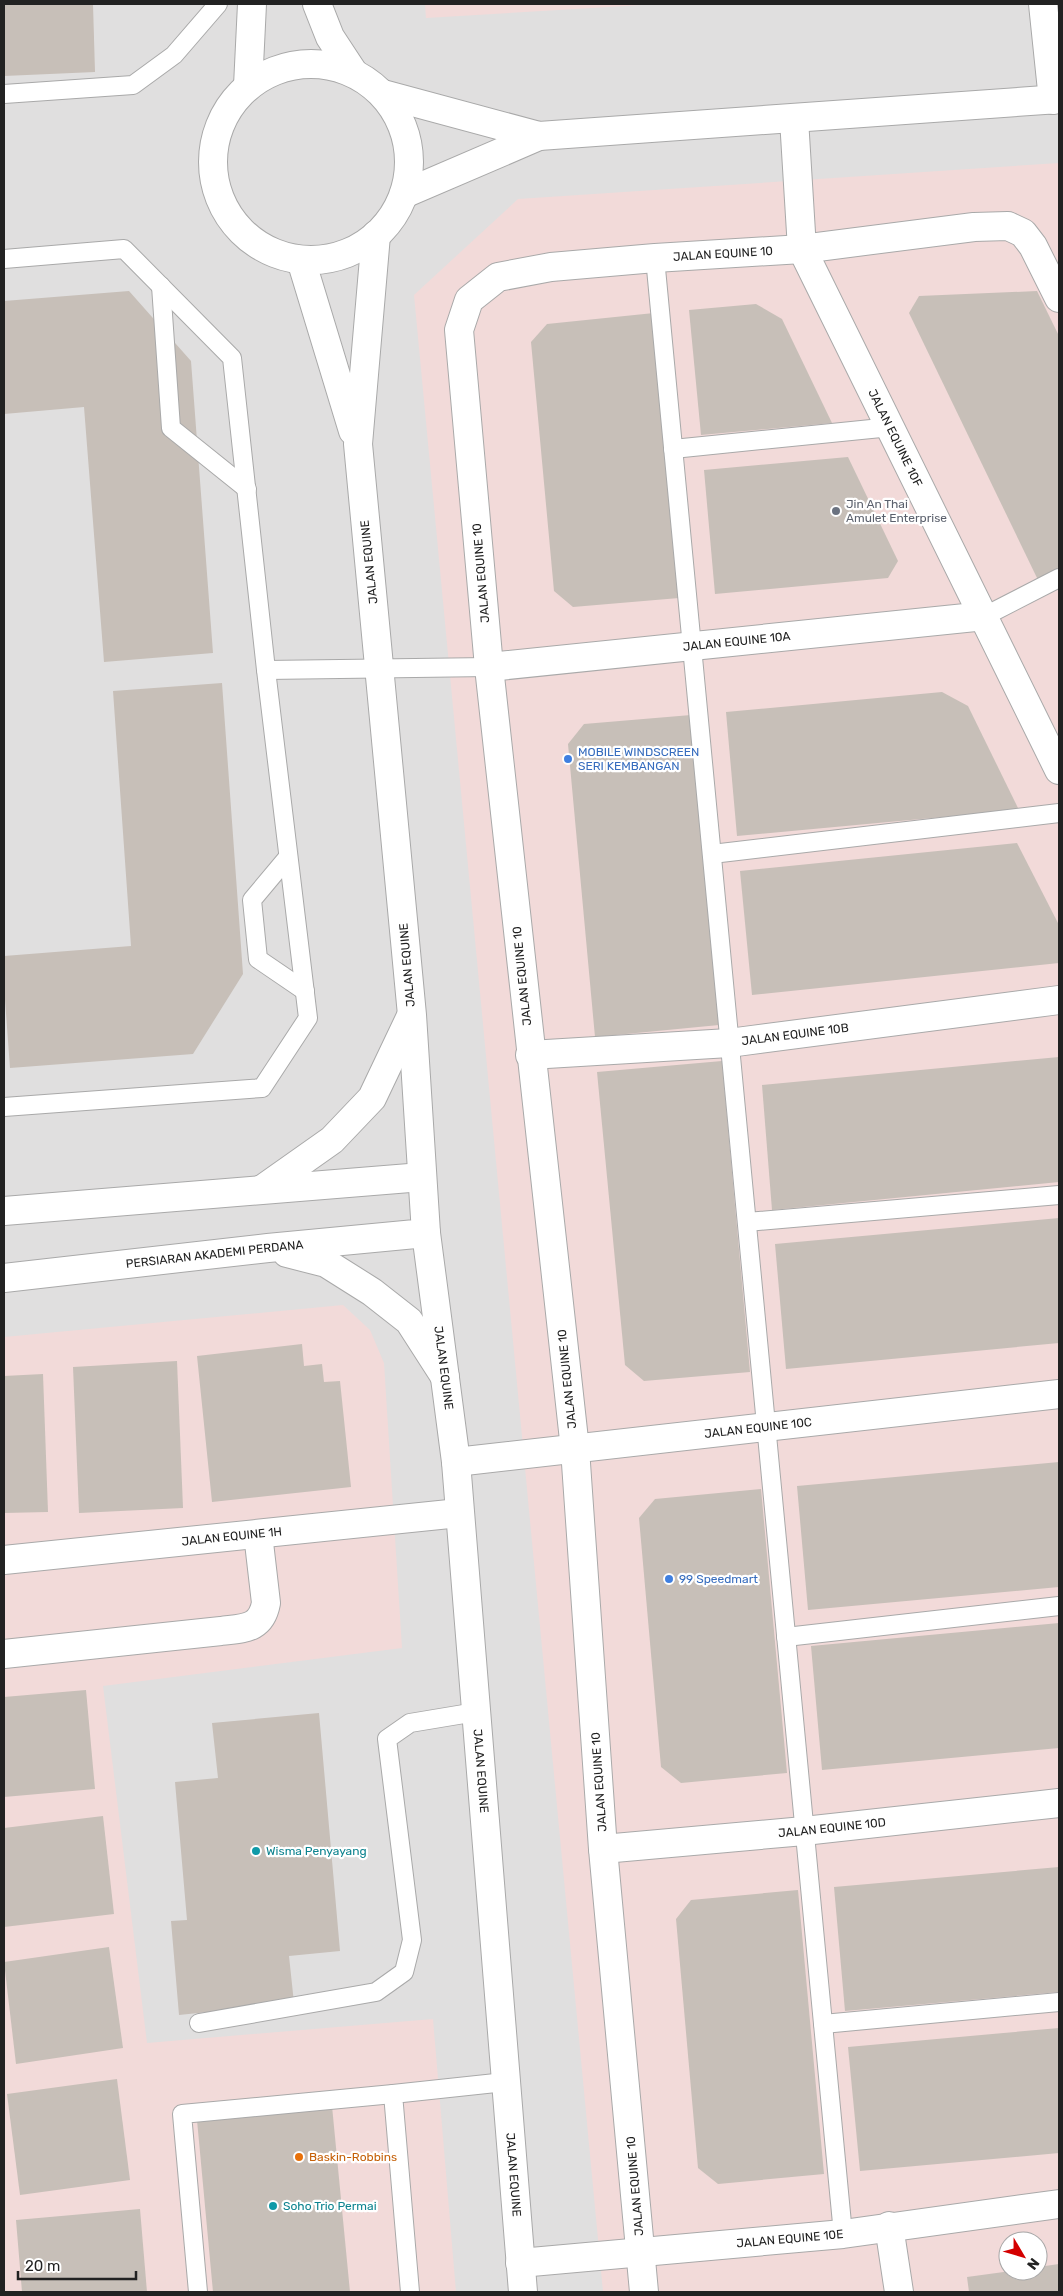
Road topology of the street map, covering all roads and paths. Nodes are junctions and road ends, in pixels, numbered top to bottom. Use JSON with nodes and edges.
{"nodes":[{"id":1,"x":218,"y":4,"type":"edge"},
{"id":2,"x":252,"y":4,"type":"edge"},
{"id":3,"x":317,"y":4,"type":"edge"},
{"id":4,"x":1044,"y":4,"type":"edge"},
{"id":5,"x":353,"y":72,"type":"junction"},
{"id":6,"x":248,"y":86,"type":"junction"},
{"id":7,"x":4,"y":94,"type":"edge"},
{"id":8,"x":383,"y":94,"type":"junction"},
{"id":9,"x":1056,"y":99,"type":"edge"},
{"id":10,"x":794,"y":119,"type":"junction"},
{"id":11,"x":539,"y":136,"type":"junction"},
{"id":12,"x":404,"y":194,"type":"junction"},
{"id":13,"x":376,"y":236,"type":"junction"},
{"id":14,"x":802,"y":249,"type":"junction"},
{"id":15,"x":655,"y":258,"type":"junction"},
{"id":16,"x":4,"y":259,"type":"edge"},
{"id":17,"x":301,"y":260,"type":"junction"},
{"id":18,"x":161,"y":286,"type":"junction"},
{"id":19,"x":1059,"y":298,"type":"edge"},
{"id":20,"x":891,"y":427,"type":"junction"},
{"id":21,"x":358,"y":444,"type":"junction"},
{"id":22,"x":673,"y":449,"type":"junction"},
{"id":23,"x":246,"y":489,"type":"junction"},
{"id":24,"x":1059,"y":578,"type":"edge"},
{"id":25,"x":985,"y":616,"type":"junction"},
{"id":26,"x":692,"y":645,"type":"junction"},
{"id":27,"x":489,"y":667,"type":"junction"},
{"id":28,"x":380,"y":668,"type":"junction"},
{"id":29,"x":266,"y":670,"type":"junction"},
{"id":30,"x":1059,"y":770,"type":"edge"},
{"id":31,"x":1059,"y":813,"type":"edge"},
{"id":32,"x":712,"y":854,"type":"junction"},
{"id":33,"x":288,"y":858,"type":"junction"},
{"id":34,"x":304,"y":991,"type":"junction"},
{"id":35,"x":1059,"y":1000,"type":"edge"},
{"id":36,"x":412,"y":1015,"type":"junction"},
{"id":37,"x":729,"y":1043,"type":"junction"},
{"id":38,"x":530,"y":1056,"type":"junction"},
{"id":39,"x":4,"y":1107,"type":"edge"},
{"id":40,"x":422,"y":1177,"type":"junction"},
{"id":41,"x":263,"y":1189,"type":"junction"},
{"id":42,"x":1059,"y":1195,"type":"edge"},
{"id":43,"x":4,"y":1211,"type":"edge"},
{"id":44,"x":746,"y":1222,"type":"junction"},
{"id":45,"x":426,"y":1233,"type":"junction"},
{"id":46,"x":268,"y":1248,"type":"junction"},
{"id":47,"x":4,"y":1278,"type":"edge"},
{"id":48,"x":445,"y":1377,"type":"junction"},
{"id":49,"x":1059,"y":1394,"type":"edge"},
{"id":50,"x":766,"y":1427,"type":"junction"},
{"id":51,"x":575,"y":1449,"type":"junction"},
{"id":52,"x":456,"y":1462,"type":"junction"},
{"id":53,"x":459,"y":1513,"type":"junction"},
{"id":54,"x":258,"y":1534,"type":"junction"},
{"id":55,"x":4,"y":1560,"type":"edge"},
{"id":56,"x":1059,"y":1606,"type":"edge"},
{"id":57,"x":786,"y":1637,"type":"junction"},
{"id":58,"x":4,"y":1654,"type":"edge"},
{"id":59,"x":476,"y":1712,"type":"junction"},
{"id":60,"x":1059,"y":1803,"type":"edge"},
{"id":61,"x":804,"y":1831,"type":"junction"},
{"id":62,"x":603,"y":1849,"type":"junction"},
{"id":63,"x":1059,"y":2002,"type":"edge"},
{"id":64,"x":199,"y":2023,"type":"dead end"},
{"id":65,"x":822,"y":2024,"type":"junction"},
{"id":66,"x":505,"y":2082,"type":"junction"},
{"id":67,"x":393,"y":2094,"type":"junction"},
{"id":68,"x":1059,"y":2204,"type":"edge"},
{"id":69,"x":889,"y":2226,"type":"junction"},
{"id":70,"x":843,"y":2234,"type":"junction"},
{"id":71,"x":641,"y":2252,"type":"junction"},
{"id":72,"x":520,"y":2263,"type":"junction"},
{"id":73,"x":198,"y":2292,"type":"edge"},
{"id":74,"x":410,"y":2292,"type":"edge"},
{"id":75,"x":523,"y":2292,"type":"edge"},
{"id":76,"x":644,"y":2292,"type":"edge"},
{"id":77,"x":899,"y":2292,"type":"edge"}],
"edges":[{"from":1,"to":7,"type":"lane"},
{"from":2,"to":6,"type":"street"},
{"from":3,"to":5,"type":"street"},
{"from":4,"to":9,"type":"street"},
{"from":5,"to":6,"type":"street"},
{"from":5,"to":8,"type":"street"},
{"from":6,"to":17,"type":"street"},
{"from":8,"to":11,"type":"street"},
{"from":8,"to":12,"type":"street"},
{"from":9,"to":10,"type":"street"},
{"from":10,"to":11,"type":"street"},
{"from":10,"to":14,"type":"street","name":"JALAN EQUINE 10F"},
{"from":11,"to":12,"type":"street"},
{"from":12,"to":13,"type":"street"},
{"from":13,"to":17,"type":"street"},
{"from":13,"to":21,"type":"street","name":"JALAN EQUINE"},
{"from":14,"to":15,"type":"street","name":"JALAN EQUINE 10"},
{"from":14,"to":19,"type":"street","name":"JALAN EQUINE 10"},
{"from":14,"to":20,"type":"street","name":"JALAN EQUINE 10F"},
{"from":15,"to":22,"type":"lane"},
{"from":15,"to":27,"type":"street","name":"JALAN EQUINE 10"},
{"from":16,"to":18,"type":"lane"},
{"from":17,"to":21,"type":"street","name":"JALAN EQUINE"},
{"from":18,"to":23,"type":"lane"},
{"from":18,"to":23,"type":"lane"},
{"from":20,"to":22,"type":"lane"},
{"from":20,"to":25,"type":"street","name":"JALAN EQUINE 10F"},
{"from":21,"to":28,"type":"street","name":"JALAN EQUINE"},
{"from":22,"to":26,"type":"lane"},
{"from":23,"to":29,"type":"lane"},
{"from":24,"to":25,"type":"lane"},
{"from":25,"to":26,"type":"street","name":"JALAN EQUINE 10A"},
{"from":25,"to":30,"type":"street","name":"JALAN EQUINE 10F"},
{"from":26,"to":27,"type":"street","name":"JALAN EQUINE 10A"},
{"from":26,"to":32,"type":"lane"},
{"from":27,"to":28,"type":"lane"},
{"from":27,"to":38,"type":"street","name":"JALAN EQUINE 10"},
{"from":28,"to":29,"type":"lane"},
{"from":28,"to":36,"type":"street","name":"JALAN EQUINE"},
{"from":29,"to":33,"type":"lane"},
{"from":31,"to":32,"type":"lane"},
{"from":32,"to":37,"type":"lane"},
{"from":33,"to":34,"type":"lane"},
{"from":33,"to":34,"type":"lane"},
{"from":34,"to":39,"type":"lane"},
{"from":35,"to":37,"type":"street","name":"JALAN EQUINE 10B"},
{"from":36,"to":40,"type":"street","name":"JALAN EQUINE"},
{"from":36,"to":41,"type":"street"},
{"from":37,"to":38,"type":"street","name":"JALAN EQUINE 10B"},
{"from":37,"to":44,"type":"lane"},
{"from":38,"to":51,"type":"street","name":"JALAN EQUINE 10"},
{"from":40,"to":41,"type":"street"},
{"from":40,"to":45,"type":"street","name":"JALAN EQUINE"},
{"from":41,"to":43,"type":"street"},
{"from":42,"to":44,"type":"lane"},
{"from":44,"to":50,"type":"lane"},
{"from":45,"to":46,"type":"street","name":"PERSIARAN AKADEMI PERDANA"},
{"from":45,"to":48,"type":"street","name":"JALAN EQUINE"},
{"from":46,"to":47,"type":"street","name":"PERSIARAN AKADEMI PERDANA"},
{"from":46,"to":48,"type":"street"},
{"from":48,"to":52,"type":"street","name":"JALAN EQUINE"},
{"from":49,"to":50,"type":"street","name":"JALAN EQUINE 10C"},
{"from":50,"to":51,"type":"street","name":"JALAN EQUINE 10C"},
{"from":50,"to":57,"type":"lane"},
{"from":51,"to":52,"type":"street","name":"JALAN EQUINE 10C"},
{"from":51,"to":62,"type":"street","name":"JALAN EQUINE 10"},
{"from":52,"to":53,"type":"street","name":"JALAN EQUINE"},
{"from":53,"to":54,"type":"street","name":"JALAN EQUINE 1H"},
{"from":53,"to":59,"type":"street","name":"JALAN EQUINE"},
{"from":54,"to":55,"type":"street","name":"JALAN EQUINE 1H"},
{"from":54,"to":58,"type":"street"},
{"from":56,"to":57,"type":"lane"},
{"from":57,"to":61,"type":"lane"},
{"from":59,"to":64,"type":"lane"},
{"from":59,"to":66,"type":"street","name":"JALAN EQUINE"},
{"from":60,"to":61,"type":"street","name":"JALAN EQUINE 10D"},
{"from":61,"to":62,"type":"street","name":"JALAN EQUINE 10D"},
{"from":61,"to":65,"type":"lane"},
{"from":62,"to":71,"type":"street","name":"JALAN EQUINE 10"},
{"from":63,"to":65,"type":"lane"},
{"from":65,"to":70,"type":"lane"},
{"from":66,"to":67,"type":"lane"},
{"from":66,"to":72,"type":"street","name":"JALAN EQUINE"},
{"from":67,"to":73,"type":"lane"},
{"from":67,"to":74,"type":"lane"},
{"from":68,"to":69,"type":"street","name":"JALAN EQUINE 10E"},
{"from":69,"to":70,"type":"street","name":"JALAN EQUINE 10E"},
{"from":69,"to":77,"type":"street"},
{"from":70,"to":71,"type":"street","name":"JALAN EQUINE 10E"},
{"from":71,"to":72,"type":"street","name":"JALAN EQUINE 10E"},
{"from":71,"to":76,"type":"street","name":"JALAN EQUINE 10"},
{"from":72,"to":75,"type":"street","name":"JALAN EQUINE"}]}
